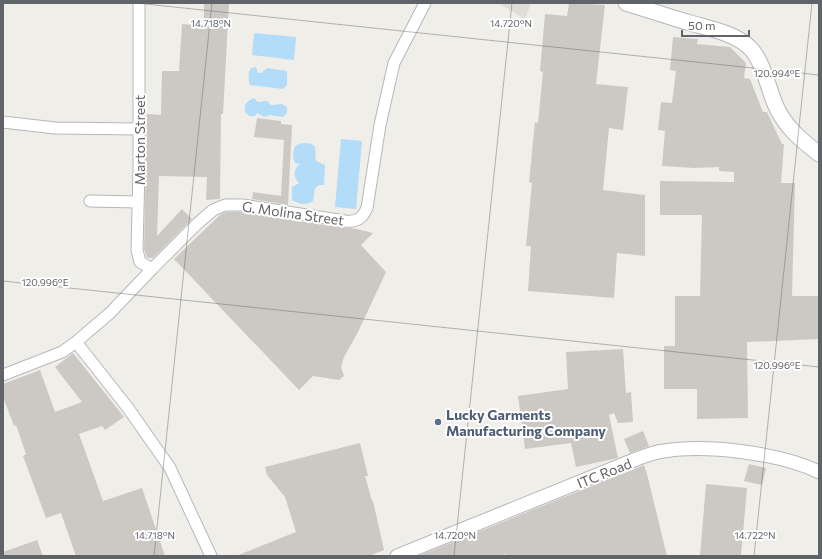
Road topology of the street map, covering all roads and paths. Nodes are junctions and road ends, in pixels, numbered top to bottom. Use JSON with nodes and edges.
{"nodes":[{"id":1,"x":139,"y":3,"type":"edge"},
{"id":2,"x":425,"y":3,"type":"edge"},
{"id":3,"x":626,"y":3,"type":"edge"},
{"id":4,"x":3,"y":122,"type":"edge"},
{"id":5,"x":138,"y":129,"type":"junction"},
{"id":6,"x":819,"y":154,"type":"edge"},
{"id":7,"x":90,"y":201,"type":"dead end"},
{"id":8,"x":138,"y":202,"type":"junction"},
{"id":9,"x":152,"y":269,"type":"junction"},
{"id":10,"x":76,"y":342,"type":"junction"},
{"id":11,"x":3,"y":375,"type":"edge"},
{"id":12,"x":819,"y":472,"type":"edge"},
{"id":13,"x":211,"y":556,"type":"edge"},
{"id":14,"x":397,"y":556,"type":"edge"}],
"edges":[{"from":1,"to":5,"type":"street","name":"Marton Street"},
{"from":2,"to":9,"type":"street","name":"G. Molina Street"},
{"from":3,"to":6,"type":"main road"},
{"from":4,"to":5,"type":"street"},
{"from":5,"to":8,"type":"street","name":"Marton Street"},
{"from":7,"to":8,"type":"street"},
{"from":8,"to":9,"type":"street","name":"Marton Street"},
{"from":9,"to":10,"type":"street","name":"G. Molina Street"},
{"from":10,"to":11,"type":"street","name":"G. Molina Street"},
{"from":10,"to":13,"type":"street"},
{"from":12,"to":14,"type":"street","name":"ITC Road"}]}
